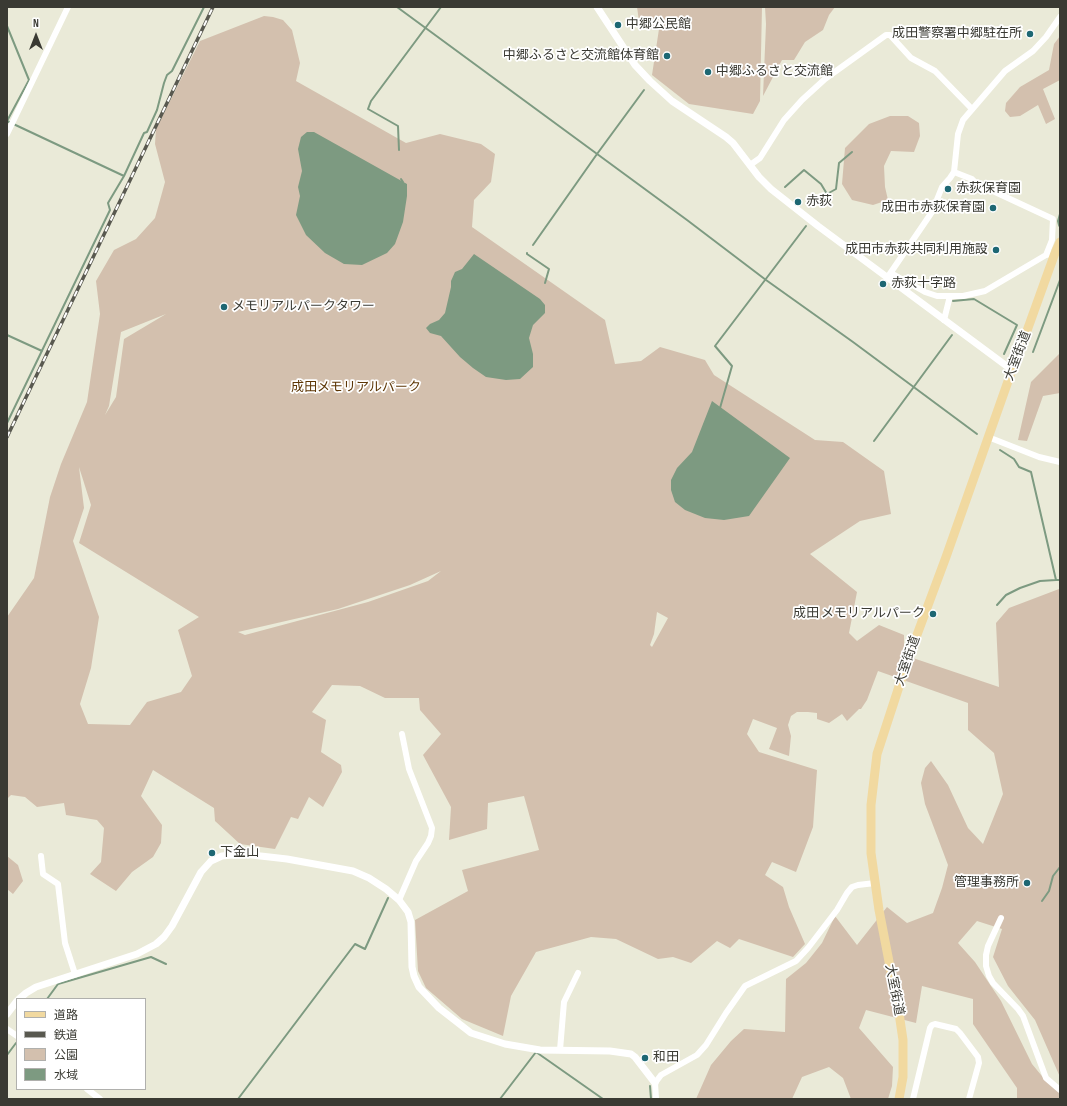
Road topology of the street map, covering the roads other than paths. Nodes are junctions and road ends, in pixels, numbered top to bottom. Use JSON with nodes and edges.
{"nodes":[{"id":1,"x":68,"y":7,"type":"edge"},
{"id":2,"x":597,"y":7,"type":"edge"},
{"id":3,"x":1060,"y":17,"type":"edge"},
{"id":4,"x":972,"y":109,"type":"junction"},
{"id":5,"x":7,"y":134,"type":"edge"},
{"id":6,"x":750,"y":165,"type":"junction"},
{"id":7,"x":954,"y":172,"type":"junction"},
{"id":8,"x":1060,"y":242,"type":"edge"},
{"id":9,"x":1050,"y":254,"type":"junction"},
{"id":10,"x":889,"y":275,"type":"junction"},
{"id":11,"x":950,"y":296,"type":"junction"},
{"id":12,"x":944,"y":320,"type":"junction"},
{"id":13,"x":1012,"y":370,"type":"junction"},
{"id":14,"x":988,"y":438,"type":"junction"},
{"id":15,"x":1060,"y":462,"type":"edge"},
{"id":16,"x":402,"y":734,"type":"dead end"},
{"id":17,"x":41,"y":856,"type":"dead end"},
{"id":18,"x":875,"y":883,"type":"junction"},
{"id":19,"x":399,"y":900,"type":"junction"},
{"id":20,"x":1001,"y":918,"type":"dead end"},
{"id":21,"x":578,"y":973,"type":"dead end"},
{"id":22,"x":75,"y":974,"type":"junction"},
{"id":23,"x":20,"y":998,"type":"edge"},
{"id":24,"x":16,"y":1003,"type":"edge"},
{"id":25,"x":7,"y":1014,"type":"edge"},
{"id":26,"x":7,"y":1029,"type":"edge"},
{"id":27,"x":16,"y":1035,"type":"edge"},
{"id":28,"x":560,"y":1050,"type":"junction"},
{"id":29,"x":655,"y":1082,"type":"junction"},
{"id":30,"x":88,"y":1090,"type":"edge"},
{"id":31,"x":1060,"y":1090,"type":"edge"},
{"id":32,"x":100,"y":1099,"type":"edge"},
{"id":33,"x":656,"y":1099,"type":"edge"},
{"id":34,"x":899,"y":1099,"type":"edge"},
{"id":35,"x":913,"y":1099,"type":"edge"},
{"id":36,"x":969,"y":1099,"type":"edge"}],
"edges":[{"from":1,"to":5,"type":"street"},
{"from":2,"to":6,"type":"street"},
{"from":3,"to":4,"type":"street"},
{"from":4,"to":6,"type":"street"},
{"from":4,"to":7,"type":"street"},
{"from":6,"to":10,"type":"street"},
{"from":7,"to":9,"type":"street"},
{"from":7,"to":10,"type":"street"},
{"from":8,"to":9,"type":"main road","name":"大室街道"},
{"from":9,"to":11,"type":"street"},
{"from":9,"to":13,"type":"main road","name":"大室街道"},
{"from":10,"to":11,"type":"street"},
{"from":10,"to":12,"type":"street"},
{"from":11,"to":12,"type":"street"},
{"from":12,"to":13,"type":"street"},
{"from":13,"to":14,"type":"main road","name":"大室街道"},
{"from":14,"to":15,"type":"street"},
{"from":14,"to":18,"type":"main road","name":"大室街道"},
{"from":16,"to":19,"type":"street"},
{"from":17,"to":22,"type":"street"},
{"from":18,"to":29,"type":"street"},
{"from":18,"to":34,"type":"main road","name":"大室街道"},
{"from":19,"to":22,"type":"street"},
{"from":19,"to":28,"type":"street"},
{"from":20,"to":31,"type":"street"},
{"from":21,"to":28,"type":"street"},
{"from":22,"to":23,"type":"street"},
{"from":24,"to":25,"type":"street"},
{"from":26,"to":27,"type":"street"},
{"from":28,"to":29,"type":"street"},
{"from":29,"to":33,"type":"street"},
{"from":30,"to":32,"type":"street"},
{"from":35,"to":36,"type":"street"}]}
